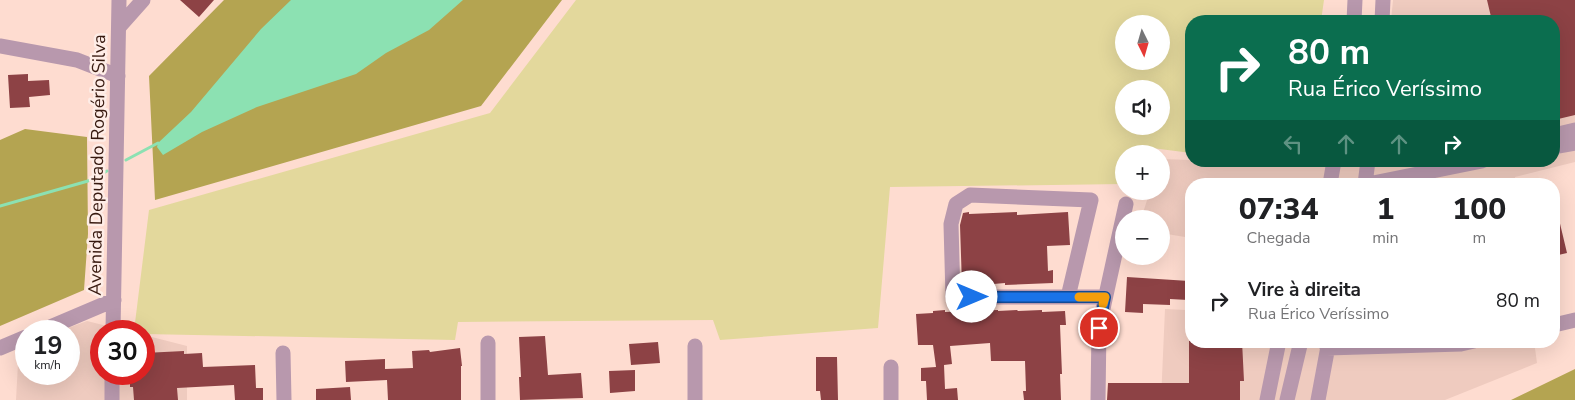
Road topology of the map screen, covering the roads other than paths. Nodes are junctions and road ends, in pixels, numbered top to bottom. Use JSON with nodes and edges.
{"nodes":[{"id":1,"x":119,"y":0,"type":"edge"},
{"id":2,"x":144,"y":0,"type":"edge"},
{"id":3,"x":1355,"y":0,"type":"edge"},
{"id":4,"x":1383,"y":0,"type":"edge"},
{"id":5,"x":1354,"y":15,"type":"edge"},
{"id":6,"x":1382,"y":15,"type":"edge"},
{"id":7,"x":119,"y":28,"type":"junction"},
{"id":8,"x":0,"y":46,"type":"edge"},
{"id":9,"x":118,"y":76,"type":"junction"},
{"id":10,"x":1575,"y":130,"type":"edge"},
{"id":11,"x":1560,"y":134,"type":"edge"},
{"id":12,"x":1575,"y":143,"type":"edge"},
{"id":13,"x":1560,"y":146,"type":"edge"},
{"id":14,"x":1452,"y":167,"type":"edge"},
{"id":15,"x":1396,"y":178,"type":"edge"},
{"id":16,"x":1126,"y":204,"type":"dead end"},
{"id":17,"x":1068,"y":297,"type":"junction"},
{"id":18,"x":1105,"y":297,"type":"junction"},
{"id":19,"x":114,"y":300,"type":"junction"},
{"id":20,"x":67,"y":320,"type":"edge"},
{"id":21,"x":113,"y":320,"type":"edge"},
{"id":22,"x":1575,"y":320,"type":"edge"},
{"id":23,"x":1560,"y":324,"type":"edge"},
{"id":24,"x":15,"y":342,"type":"edge"},
{"id":25,"x":488,"y":343,"type":"dead end"},
{"id":26,"x":695,"y":346,"type":"dead end"},
{"id":27,"x":0,"y":348,"type":"edge"},
{"id":28,"x":1278,"y":348,"type":"edge"},
{"id":29,"x":1299,"y":348,"type":"edge"},
{"id":30,"x":1327,"y":348,"type":"edge"},
{"id":31,"x":284,"y":352,"type":"dead end"},
{"id":32,"x":891,"y":367,"type":"dead end"},
{"id":33,"x":112,"y":385,"type":"edge"},
{"id":34,"x":112,"y":400,"type":"edge"},
{"id":35,"x":284,"y":400,"type":"edge"},
{"id":36,"x":488,"y":400,"type":"edge"},
{"id":37,"x":695,"y":400,"type":"edge"},
{"id":38,"x":891,"y":400,"type":"edge"},
{"id":39,"x":1098,"y":400,"type":"edge"},
{"id":40,"x":1267,"y":400,"type":"edge"},
{"id":41,"x":1287,"y":400,"type":"edge"},
{"id":42,"x":1318,"y":400,"type":"edge"}],
"edges":[{"from":1,"to":7,"type":"street","name":"Avenida Deputado Rogério Silva"},
{"from":2,"to":7,"type":"street"},
{"from":3,"to":5,"type":"street"},
{"from":4,"to":6,"type":"street"},
{"from":7,"to":9,"type":"street","name":"Avenida Deputado Rogério Silva"},
{"from":8,"to":9,"type":"street"},
{"from":9,"to":19,"type":"street","name":"Avenida Deputado Rogério Silva"},
{"from":10,"to":11,"type":"street"},
{"from":12,"to":13,"type":"street"},
{"from":14,"to":15,"type":"street"},
{"from":16,"to":18,"type":"street"},
{"from":17,"to":17,"type":"street"},
{"from":17,"to":18,"type":"street"},
{"from":18,"to":39,"type":"street"},
{"from":19,"to":20,"type":"street"},
{"from":19,"to":21,"type":"street","name":"Avenida Deputado Rogério Silva"},
{"from":22,"to":23,"type":"street"},
{"from":24,"to":27,"type":"street"},
{"from":25,"to":36,"type":"street"},
{"from":26,"to":37,"type":"street"},
{"from":28,"to":40,"type":"street"},
{"from":29,"to":41,"type":"street"},
{"from":30,"to":42,"type":"street"},
{"from":31,"to":35,"type":"street"},
{"from":32,"to":38,"type":"street"},
{"from":33,"to":34,"type":"street"}]}
